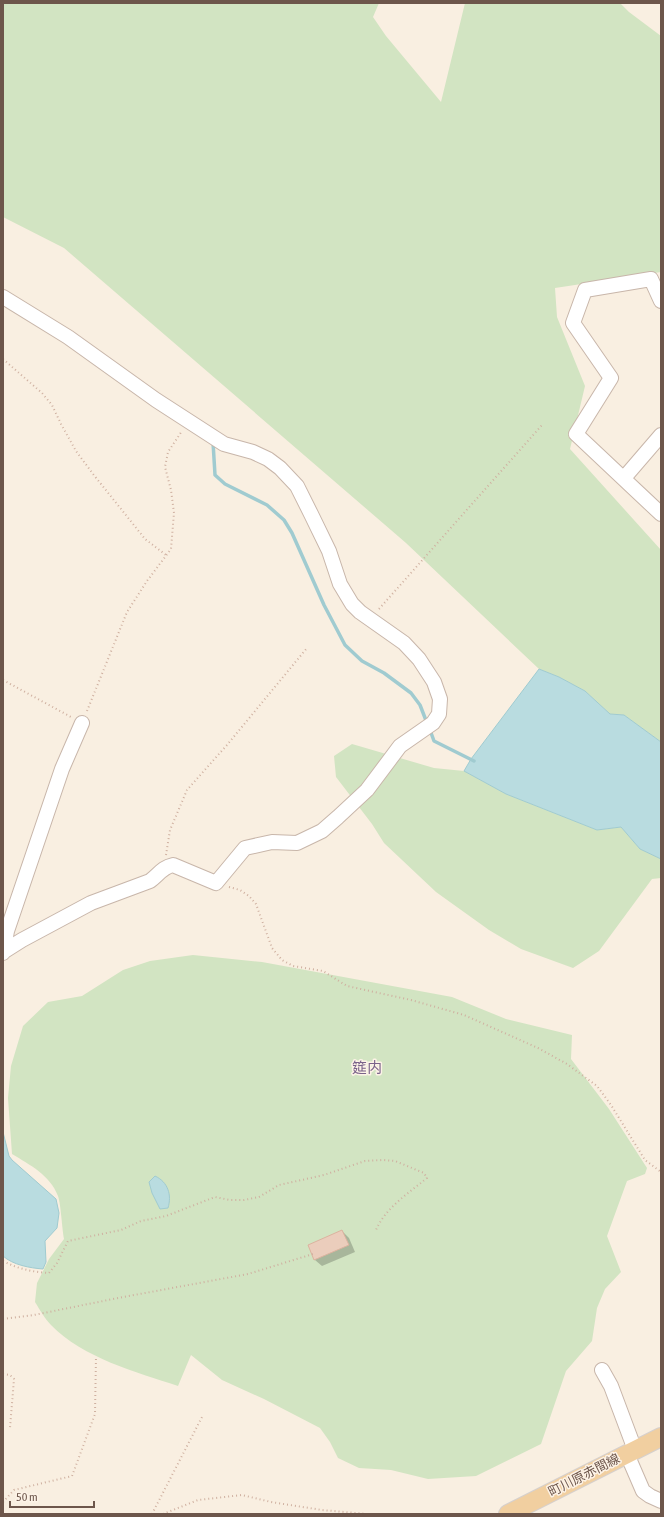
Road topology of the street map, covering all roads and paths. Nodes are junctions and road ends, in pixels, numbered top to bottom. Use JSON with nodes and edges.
{"nodes":[{"id":1,"x":3,"y":297,"type":"edge"},
{"id":2,"x":661,"y":302,"type":"edge"},
{"id":3,"x":3,"y":359,"type":"edge"},
{"id":4,"x":188,"y":422,"type":"junction"},
{"id":5,"x":542,"y":425,"type":"dead end"},
{"id":6,"x":661,"y":435,"type":"edge"},
{"id":7,"x":624,"y":478,"type":"junction"},
{"id":8,"x":661,"y":514,"type":"edge"},
{"id":9,"x":166,"y":555,"type":"junction"},
{"id":10,"x":370,"y":619,"type":"junction"},
{"id":11,"x":307,"y":648,"type":"dead end"},
{"id":12,"x":3,"y":680,"type":"edge"},
{"id":13,"x":82,"y":723,"type":"junction"},
{"id":14,"x":166,"y":866,"type":"junction"},
{"id":15,"x":216,"y":883,"type":"junction"},
{"id":16,"x":5,"y":927,"type":"edge"},
{"id":17,"x":3,"y":952,"type":"edge"},
{"id":18,"x":661,"y":1172,"type":"edge"},
{"id":19,"x":376,"y":1230,"type":"dead end"},
{"id":20,"x":313,"y":1254,"type":"dead end"},
{"id":21,"x":3,"y":1261,"type":"edge"},
{"id":22,"x":3,"y":1319,"type":"edge"},
{"id":23,"x":96,"y":1356,"type":"dead end"},
{"id":24,"x":602,"y":1370,"type":"dead end"},
{"id":25,"x":3,"y":1374,"type":"edge"},
{"id":26,"x":202,"y":1417,"type":"dead end"},
{"id":27,"x":10,"y":1428,"type":"dead end"},
{"id":28,"x":661,"y":1437,"type":"edge"},
{"id":29,"x":631,"y":1452,"type":"junction"},
{"id":30,"x":661,"y":1501,"type":"edge"},
{"id":31,"x":3,"y":1502,"type":"edge"},
{"id":32,"x":152,"y":1514,"type":"edge"},
{"id":33,"x":163,"y":1514,"type":"edge"},
{"id":34,"x":367,"y":1514,"type":"edge"},
{"id":35,"x":508,"y":1514,"type":"edge"}],
"edges":[{"from":1,"to":4,"type":"street"},
{"from":2,"to":7,"type":"street"},
{"from":3,"to":9,"type":"path"},
{"from":4,"to":9,"type":"path"},
{"from":4,"to":10,"type":"street"},
{"from":5,"to":10,"type":"path"},
{"from":6,"to":7,"type":"street"},
{"from":7,"to":8,"type":"street"},
{"from":9,"to":13,"type":"path"},
{"from":10,"to":15,"type":"street"},
{"from":11,"to":14,"type":"path"},
{"from":12,"to":13,"type":"path"},
{"from":13,"to":16,"type":"street"},
{"from":14,"to":15,"type":"street"},
{"from":14,"to":17,"type":"street"},
{"from":15,"to":18,"type":"path"},
{"from":16,"to":17,"type":"street"},
{"from":19,"to":21,"type":"path"},
{"from":20,"to":22,"type":"path"},
{"from":23,"to":31,"type":"path"},
{"from":24,"to":29,"type":"street"},
{"from":25,"to":27,"type":"path"},
{"from":26,"to":32,"type":"path"},
{"from":28,"to":29,"type":"main road","name":"町川原赤間線"},
{"from":29,"to":30,"type":"street"},
{"from":29,"to":35,"type":"main road","name":"町川原赤間線"},
{"from":33,"to":34,"type":"path"}]}
